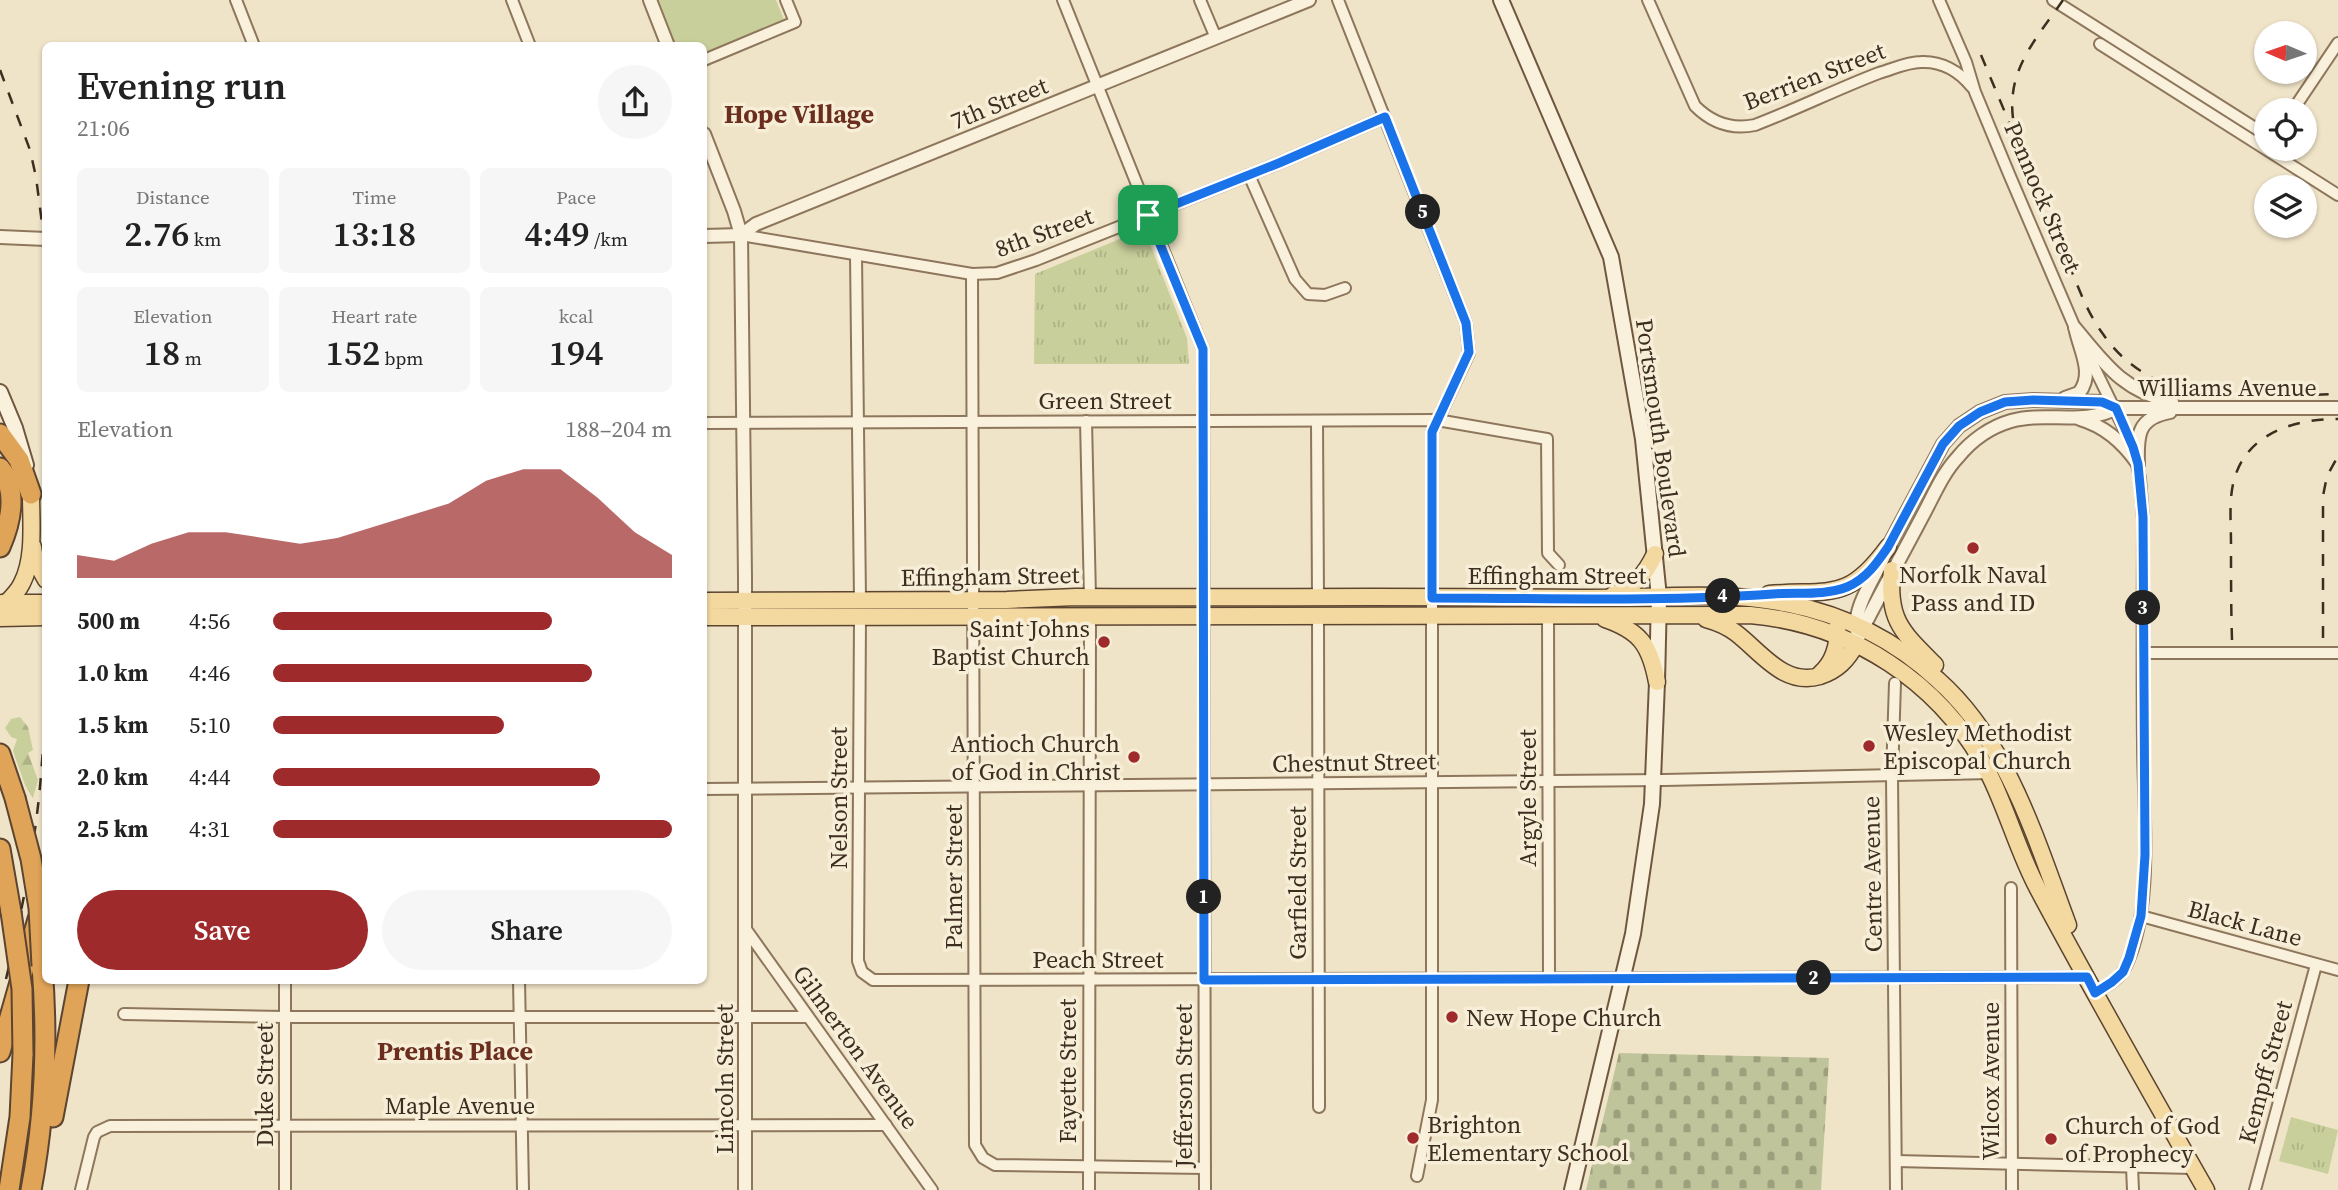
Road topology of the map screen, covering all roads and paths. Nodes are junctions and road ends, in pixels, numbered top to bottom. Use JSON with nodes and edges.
{"nodes":[{"id":1,"x":236,"y":0,"type":"edge"},
{"id":2,"x":512,"y":0,"type":"edge"},
{"id":3,"x":650,"y":0,"type":"edge"},
{"id":4,"x":786,"y":0,"type":"edge"},
{"id":5,"x":1063,"y":0,"type":"edge"},
{"id":6,"x":1200,"y":0,"type":"edge"},
{"id":7,"x":1309,"y":0,"type":"edge"},
{"id":8,"x":1338,"y":0,"type":"edge"},
{"id":9,"x":1501,"y":0,"type":"edge"},
{"id":10,"x":1648,"y":0,"type":"edge"},
{"id":11,"x":1939,"y":0,"type":"edge"},
{"id":12,"x":2053,"y":0,"type":"edge"},
{"id":13,"x":1216,"y":38,"type":"junction"},
{"id":14,"x":252,"y":42,"type":"edge"},
{"id":15,"x":528,"y":42,"type":"edge"},
{"id":16,"x":666,"y":42,"type":"edge"},
{"id":17,"x":2338,"y":43,"type":"edge"},
{"id":18,"x":2100,"y":44,"type":"dead end"},
{"id":19,"x":707,"y":59,"type":"edge"},
{"id":20,"x":1097,"y":86,"type":"junction"},
{"id":21,"x":1975,"y":92,"type":"junction"},
{"id":22,"x":2301,"y":98,"type":"edge"},
{"id":23,"x":1385,"y":117,"type":"junction"},
{"id":24,"x":2254,"y":127,"type":"edge"},
{"id":25,"x":707,"y":142,"type":"edge"},
{"id":26,"x":1249,"y":175,"type":"junction"},
{"id":27,"x":2338,"y":195,"type":"edge"},
{"id":28,"x":1148,"y":215,"type":"junction"},
{"id":29,"x":741,"y":235,"type":"junction"},
{"id":30,"x":707,"y":236,"type":"edge"},
{"id":31,"x":0,"y":237,"type":"edge"},
{"id":32,"x":15,"y":239,"type":"junction"},
{"id":33,"x":42,"y":239,"type":"edge"},
{"id":34,"x":0,"y":243,"type":"edge"},
{"id":35,"x":856,"y":256,"type":"junction"},
{"id":36,"x":972,"y":274,"type":"junction"},
{"id":37,"x":1345,"y":288,"type":"dead end"},
{"id":38,"x":2075,"y":328,"type":"junction"},
{"id":39,"x":0,"y":392,"type":"edge"},
{"id":40,"x":2051,"y":400,"type":"junction"},
{"id":41,"x":2194,"y":407,"type":"junction"},
{"id":42,"x":2116,"y":408,"type":"junction"},
{"id":43,"x":2338,"y":408,"type":"edge"},
{"id":44,"x":2072,"y":417,"type":"junction"},
{"id":45,"x":1437,"y":420,"type":"junction"},
{"id":46,"x":1086,"y":421,"type":"junction"},
{"id":47,"x":1202,"y":421,"type":"junction"},
{"id":48,"x":1317,"y":421,"type":"junction"},
{"id":49,"x":858,"y":422,"type":"junction"},
{"id":50,"x":973,"y":422,"type":"junction"},
{"id":51,"x":707,"y":423,"type":"edge"},
{"id":52,"x":743,"y":423,"type":"junction"},
{"id":53,"x":0,"y":434,"type":"edge"},
{"id":54,"x":2138,"y":464,"type":"junction"},
{"id":55,"x":0,"y":468,"type":"edge"},
{"id":56,"x":31,"y":494,"type":"junction"},
{"id":57,"x":31,"y":534,"type":"junction"},
{"id":58,"x":0,"y":547,"type":"edge"},
{"id":59,"x":1888,"y":547,"type":"junction"},
{"id":60,"x":1655,"y":554,"type":"junction"},
{"id":61,"x":1559,"y":565,"type":"dead end"},
{"id":62,"x":1892,"y":570,"type":"junction"},
{"id":63,"x":42,"y":573,"type":"edge"},
{"id":64,"x":1740,"y":596,"type":"junction"},
{"id":65,"x":1090,"y":597,"type":"junction"},
{"id":66,"x":1203,"y":597,"type":"junction"},
{"id":67,"x":1659,"y":597,"type":"junction"},
{"id":68,"x":1318,"y":598,"type":"junction"},
{"id":69,"x":1432,"y":598,"type":"junction"},
{"id":70,"x":1606,"y":598,"type":"junction"},
{"id":71,"x":860,"y":600,"type":"junction"},
{"id":72,"x":707,"y":602,"type":"edge"},
{"id":73,"x":42,"y":603,"type":"edge"},
{"id":74,"x":2,"y":608,"type":"edge"},
{"id":75,"x":973,"y":608,"type":"junction"},
{"id":76,"x":744,"y":609,"type":"junction"},
{"id":77,"x":1203,"y":615,"type":"junction"},
{"id":78,"x":1592,"y":615,"type":"junction"},
{"id":79,"x":1658,"y":615,"type":"junction"},
{"id":80,"x":1682,"y":615,"type":"junction"},
{"id":81,"x":1829,"y":615,"type":"junction"},
{"id":82,"x":42,"y":616,"type":"edge"},
{"id":83,"x":707,"y":616,"type":"edge"},
{"id":84,"x":1090,"y":616,"type":"junction"},
{"id":85,"x":1548,"y":616,"type":"junction"},
{"id":86,"x":860,"y":617,"type":"junction"},
{"id":87,"x":1318,"y":617,"type":"junction"},
{"id":88,"x":1432,"y":617,"type":"junction"},
{"id":89,"x":1858,"y":634,"type":"junction"},
{"id":90,"x":1838,"y":636,"type":"junction"},
{"id":91,"x":2143,"y":653,"type":"junction"},
{"id":92,"x":2338,"y":653,"type":"edge"},
{"id":93,"x":1815,"y":677,"type":"junction"},
{"id":94,"x":1657,"y":682,"type":"junction"},
{"id":95,"x":1895,"y":683,"type":"dead end"},
{"id":96,"x":1979,"y":726,"type":"junction"},
{"id":97,"x":0,"y":754,"type":"edge"},
{"id":98,"x":2006,"y":772,"type":"junction"},
{"id":99,"x":1988,"y":773,"type":"junction"},
{"id":100,"x":1892,"y":776,"type":"junction"},
{"id":101,"x":1548,"y":780,"type":"junction"},
{"id":102,"x":1654,"y":780,"type":"junction"},
{"id":103,"x":1432,"y":782,"type":"junction"},
{"id":104,"x":1317,"y":783,"type":"junction"},
{"id":105,"x":1203,"y":784,"type":"junction"},
{"id":106,"x":1088,"y":785,"type":"junction"},
{"id":107,"x":974,"y":787,"type":"junction"},
{"id":108,"x":859,"y":788,"type":"junction"},
{"id":109,"x":707,"y":789,"type":"edge"},
{"id":110,"x":743,"y":789,"type":"junction"},
{"id":111,"x":8,"y":793,"type":"edge"},
{"id":112,"x":2,"y":869,"type":"edge"},
{"id":113,"x":2011,"y":888,"type":"dead end"},
{"id":114,"x":42,"y":908,"type":"edge"},
{"id":115,"x":2141,"y":916,"type":"junction"},
{"id":116,"x":745,"y":928,"type":"junction"},
{"id":117,"x":2316,"y":965,"type":"junction"},
{"id":118,"x":42,"y":966,"type":"joint"},
{"id":119,"x":2338,"y":970,"type":"edge"},
{"id":120,"x":867,"y":977,"type":"joint"},
{"id":121,"x":2011,"y":977,"type":"junction"},
{"id":122,"x":2087,"y":977,"type":"junction"},
{"id":123,"x":1894,"y":978,"type":"junction"},
{"id":124,"x":1549,"y":979,"type":"junction"},
{"id":125,"x":1623,"y":979,"type":"junction"},
{"id":126,"x":974,"y":980,"type":"junction"},
{"id":127,"x":1088,"y":980,"type":"junction"},
{"id":128,"x":1204,"y":980,"type":"junction"},
{"id":129,"x":1319,"y":980,"type":"junction"},
{"id":130,"x":1432,"y":980,"type":"junction"},
{"id":131,"x":43,"y":984,"type":"edge"},
{"id":132,"x":78,"y":984,"type":"edge"},
{"id":133,"x":285,"y":984,"type":"edge"},
{"id":134,"x":519,"y":984,"type":"edge"},
{"id":135,"x":2095,"y":993,"type":"junction"},
{"id":136,"x":124,"y":1014,"type":"dead end"},
{"id":137,"x":521,"y":1015,"type":"junction"},
{"id":138,"x":744,"y":1016,"type":"junction"},
{"id":139,"x":285,"y":1017,"type":"junction"},
{"id":140,"x":808,"y":1017,"type":"junction"},
{"id":141,"x":0,"y":1052,"type":"edge"},
{"id":142,"x":1319,"y":1108,"type":"dead end"},
{"id":143,"x":744,"y":1125,"type":"junction"},
{"id":144,"x":886,"y":1125,"type":"junction"},
{"id":145,"x":523,"y":1126,"type":"junction"},
{"id":146,"x":285,"y":1127,"type":"junction"},
{"id":147,"x":1896,"y":1161,"type":"junction"},
{"id":148,"x":2011,"y":1164,"type":"junction"},
{"id":149,"x":1089,"y":1166,"type":"junction"},
{"id":150,"x":2132,"y":1167,"type":"junction"},
{"id":151,"x":1205,"y":1168,"type":"junction"},
{"id":152,"x":2193,"y":1168,"type":"junction"},
{"id":153,"x":1417,"y":1176,"type":"dead end"},
{"id":154,"x":9,"y":1190,"type":"edge"},
{"id":155,"x":31,"y":1190,"type":"edge"},
{"id":156,"x":38,"y":1190,"type":"edge"},
{"id":157,"x":81,"y":1190,"type":"edge"},
{"id":158,"x":285,"y":1190,"type":"edge"},
{"id":159,"x":523,"y":1190,"type":"edge"},
{"id":160,"x":745,"y":1190,"type":"edge"},
{"id":161,"x":932,"y":1190,"type":"edge"},
{"id":162,"x":1089,"y":1190,"type":"edge"},
{"id":163,"x":1205,"y":1190,"type":"edge"},
{"id":164,"x":1572,"y":1190,"type":"edge"},
{"id":165,"x":1896,"y":1190,"type":"edge"},
{"id":166,"x":2011,"y":1190,"type":"edge"},
{"id":167,"x":2133,"y":1190,"type":"edge"},
{"id":168,"x":2206,"y":1190,"type":"edge"},
{"id":169,"x":2255,"y":1190,"type":"edge"}],
"edges":[{"from":1,"to":14,"type":"street"},
{"from":2,"to":15,"type":"street"},
{"from":3,"to":16,"type":"street"},
{"from":4,"to":19,"type":"street"},
{"from":5,"to":20,"type":"street","name":"Jefferson Street"},
{"from":6,"to":13,"type":"street"},
{"from":7,"to":13,"type":"street","name":"7th Street"},
{"from":8,"to":23,"type":"street"},
{"from":9,"to":60,"type":"main road","name":"Portsmouth Boulevard"},
{"from":10,"to":21,"type":"street","name":"Berrien Street"},
{"from":11,"to":21,"type":"street","name":"Pennock Street"},
{"from":12,"to":24,"type":"street"},
{"from":13,"to":20,"type":"street","name":"7th Street"},
{"from":17,"to":22,"type":"street"},
{"from":18,"to":27,"type":"street"},
{"from":20,"to":28,"type":"street","name":"Jefferson Street"},
{"from":20,"to":29,"type":"street","name":"7th Street"},
{"from":21,"to":38,"type":"street","name":"Pennock Street"},
{"from":23,"to":26,"type":"street","name":"8th Street"},
{"from":23,"to":45,"type":"street"},
{"from":25,"to":29,"type":"street","name":"Lincoln Street"},
{"from":26,"to":28,"type":"street","name":"8th Street"},
{"from":26,"to":37,"type":"street"},
{"from":28,"to":36,"type":"street","name":"8th Street"},
{"from":28,"to":47,"type":"street","name":"Jefferson Street"},
{"from":29,"to":30,"type":"street","name":"7th Street"},
{"from":29,"to":35,"type":"street","name":"8th Street"},
{"from":29,"to":52,"type":"street","name":"Lincoln Street"},
{"from":31,"to":32,"type":"street"},
{"from":32,"to":33,"type":"street"},
{"from":32,"to":34,"type":"street"},
{"from":35,"to":36,"type":"street","name":"8th Street"},
{"from":35,"to":49,"type":"street"},
{"from":36,"to":50,"type":"street","name":"Palmer Street"},
{"from":38,"to":40,"type":"street"},
{"from":38,"to":41,"type":"street"},
{"from":38,"to":42,"type":"street","name":"Pennock Street"},
{"from":39,"to":56,"type":"main road"},
{"from":40,"to":42,"type":"street","name":"Williams Avenue"},
{"from":40,"to":59,"type":"street","name":"Williams Avenue"},
{"from":41,"to":42,"type":"street","name":"Williams Avenue"},
{"from":41,"to":43,"type":"street","name":"Williams Avenue"},
{"from":41,"to":54,"type":"street"},
{"from":42,"to":44,"type":"street","name":"Williams Avenue"},
{"from":42,"to":54,"type":"street","name":"Pennock Street"},
{"from":44,"to":54,"type":"street"},
{"from":44,"to":62,"type":"street","name":"Williams Avenue"},
{"from":45,"to":48,"type":"street","name":"Green Street"},
{"from":45,"to":61,"type":"street","name":"Green Street"},
{"from":45,"to":69,"type":"street"},
{"from":46,"to":47,"type":"street","name":"Green Street"},
{"from":46,"to":50,"type":"street","name":"Green Street"},
{"from":46,"to":65,"type":"street"},
{"from":47,"to":48,"type":"street","name":"Green Street"},
{"from":47,"to":66,"type":"street","name":"Jefferson Street"},
{"from":48,"to":68,"type":"street"},
{"from":49,"to":50,"type":"street","name":"Green Street"},
{"from":49,"to":52,"type":"street","name":"Green Street"},
{"from":49,"to":71,"type":"street"},
{"from":50,"to":75,"type":"street","name":"Palmer Street"},
{"from":51,"to":52,"type":"street","name":"Green Street"},
{"from":52,"to":76,"type":"street","name":"Lincoln Street"},
{"from":53,"to":56,"type":"highway"},
{"from":54,"to":91,"type":"street","name":"Pennock Street"},
{"from":55,"to":58,"type":"highway"},
{"from":56,"to":57,"type":"main road"},
{"from":57,"to":63,"type":"main road"},
{"from":57,"to":74,"type":"main road"},
{"from":59,"to":64,"type":"main road"},
{"from":59,"to":89,"type":"street","name":"Williams Avenue"},
{"from":60,"to":67,"type":"main road","name":"Portsmouth Boulevard"},
{"from":60,"to":70,"type":"main road"},
{"from":62,"to":89,"type":"street","name":"Williams Avenue"},
{"from":62,"to":96,"type":"main road"},
{"from":64,"to":67,"type":"main road","name":"Effingham Street"},
{"from":64,"to":81,"type":"main road","name":"Effingham Street"},
{"from":65,"to":66,"type":"main road","name":"Effingham Street"},
{"from":65,"to":75,"type":"main road","name":"Effingham Street"},
{"from":66,"to":68,"type":"main road","name":"Effingham Street"},
{"from":66,"to":77,"type":"street","name":"Jefferson Street"},
{"from":67,"to":70,"type":"main road","name":"Effingham Street"},
{"from":67,"to":79,"type":"main road","name":"Portsmouth Boulevard"},
{"from":68,"to":69,"type":"main road","name":"Effingham Street"},
{"from":69,"to":70,"type":"main road","name":"Effingham Street"},
{"from":69,"to":88,"type":"street"},
{"from":71,"to":75,"type":"main road","name":"Effingham Street"},
{"from":71,"to":76,"type":"main road","name":"Effingham Street"},
{"from":72,"to":76,"type":"main road","name":"Effingham Street"},
{"from":73,"to":74,"type":"main road"},
{"from":74,"to":82,"type":"main road"},
{"from":75,"to":84,"type":"main road","name":"Effingham Street"},
{"from":75,"to":86,"type":"main road","name":"Effingham Street"},
{"from":75,"to":107,"type":"street","name":"Palmer Street"},
{"from":76,"to":83,"type":"main road","name":"Effingham Street"},
{"from":76,"to":86,"type":"main road","name":"Effingham Street"},
{"from":76,"to":110,"type":"street","name":"Lincoln Street"},
{"from":77,"to":84,"type":"main road","name":"Effingham Street"},
{"from":77,"to":87,"type":"main road","name":"Effingham Street"},
{"from":77,"to":105,"type":"street","name":"Jefferson Street"},
{"from":78,"to":79,"type":"main road","name":"Effingham Street"},
{"from":78,"to":85,"type":"main road","name":"Effingham Street"},
{"from":78,"to":94,"type":"main road"},
{"from":79,"to":80,"type":"main road","name":"Effingham Street"},
{"from":79,"to":94,"type":"main road","name":"Portsmouth Boulevard"},
{"from":80,"to":90,"type":"main road","name":"Effingham Street"},
{"from":80,"to":93,"type":"main road"},
{"from":81,"to":89,"type":"main road","name":"Effingham Street"},
{"from":81,"to":90,"type":"main road"},
{"from":84,"to":106,"type":"street","name":"Fayette Street"},
{"from":85,"to":88,"type":"main road","name":"Effingham Street"},
{"from":85,"to":101,"type":"street","name":"Argyle Street"},
{"from":86,"to":108,"type":"street","name":"Nelson Street"},
{"from":87,"to":88,"type":"main road","name":"Effingham Street"},
{"from":87,"to":104,"type":"street","name":"Garfield Street"},
{"from":88,"to":103,"type":"street"},
{"from":89,"to":90,"type":"main road","name":"Effingham Street"},
{"from":89,"to":93,"type":"main road"},
{"from":89,"to":96,"type":"main road","name":"Effingham Street"},
{"from":89,"to":99,"type":"main road","name":"Effingham Street"},
{"from":90,"to":93,"type":"main road"},
{"from":91,"to":92,"type":"street"},
{"from":91,"to":115,"type":"street","name":"Pennock Street"},
{"from":94,"to":102,"type":"main road","name":"Portsmouth Boulevard"},
{"from":95,"to":100,"type":"street","name":"Centre Avenue"},
{"from":96,"to":98,"type":"main road","name":"Effingham Street"},
{"from":97,"to":111,"type":"highway"},
{"from":98,"to":99,"type":"street","name":"Chestnut Street"},
{"from":98,"to":122,"type":"main road","name":"Effingham Street"},
{"from":99,"to":100,"type":"street","name":"Chestnut Street"},
{"from":99,"to":122,"type":"main road","name":"Effingham Street"},
{"from":100,"to":102,"type":"street","name":"Chestnut Street"},
{"from":100,"to":123,"type":"street","name":"Centre Avenue"},
{"from":101,"to":102,"type":"street","name":"Chestnut Street"},
{"from":101,"to":103,"type":"street","name":"Chestnut Street"},
{"from":101,"to":124,"type":"street","name":"Argyle Street"},
{"from":102,"to":125,"type":"main road","name":"Portsmouth Boulevard"},
{"from":103,"to":104,"type":"street","name":"Chestnut Street"},
{"from":103,"to":130,"type":"street"},
{"from":104,"to":105,"type":"street","name":"Chestnut Street"},
{"from":104,"to":129,"type":"street","name":"Garfield Street"},
{"from":105,"to":106,"type":"street","name":"Chestnut Street"},
{"from":105,"to":128,"type":"street","name":"Jefferson Street"},
{"from":106,"to":107,"type":"street","name":"Chestnut Street"},
{"from":106,"to":127,"type":"street","name":"Fayette Street"},
{"from":107,"to":108,"type":"street","name":"Chestnut Street"},
{"from":107,"to":126,"type":"street","name":"Palmer Street"},
{"from":108,"to":110,"type":"street","name":"Chestnut Street"},
{"from":108,"to":120,"type":"street","name":"Nelson Street"},
{"from":109,"to":110,"type":"street","name":"Chestnut Street"},
{"from":110,"to":116,"type":"street","name":"Lincoln Street"},
{"from":111,"to":118,"type":"highway","bridge":true},
{"from":111,"to":118,"type":"highway","bridge":true},
{"from":112,"to":154,"type":"highway","bridge":true},
{"from":113,"to":121,"type":"street","name":"Wilcox Avenue"},
{"from":114,"to":141,"type":"highway"},
{"from":115,"to":117,"type":"street","name":"Black Lane"},
{"from":115,"to":135,"type":"street","name":"Pennock Street"},
{"from":116,"to":138,"type":"street","name":"Lincoln Street"},
{"from":116,"to":140,"type":"street","name":"Gilmerton Avenue"},
{"from":117,"to":119,"type":"street","name":"Black Lane"},
{"from":117,"to":169,"type":"street","name":"Kempff Street"},
{"from":120,"to":126,"type":"street","name":"Peach Street"},
{"from":121,"to":122,"type":"street","name":"Peach Street"},
{"from":121,"to":123,"type":"street","name":"Peach Street"},
{"from":121,"to":148,"type":"street","name":"Wilcox Avenue"},
{"from":122,"to":135,"type":"main road"},
{"from":123,"to":125,"type":"street","name":"Peach Street"},
{"from":123,"to":147,"type":"street","name":"Centre Avenue"},
{"from":124,"to":125,"type":"street","name":"Peach Street"},
{"from":124,"to":130,"type":"street","name":"Peach Street"},
{"from":125,"to":164,"type":"main road","name":"Portsmouth Boulevard"},
{"from":126,"to":127,"type":"street","name":"Peach Street"},
{"from":126,"to":149,"type":"street","name":"Palmer Street"},
{"from":127,"to":128,"type":"street","name":"Peach Street"},
{"from":127,"to":149,"type":"street","name":"Fayette Street"},
{"from":128,"to":129,"type":"street","name":"Peach Street"},
{"from":128,"to":151,"type":"street","name":"Jefferson Street"},
{"from":129,"to":130,"type":"street","name":"Peach Street"},
{"from":129,"to":142,"type":"street","name":"Garfield Street"},
{"from":130,"to":153,"type":"street"},
{"from":131,"to":155,"type":"highway"},
{"from":132,"to":156,"type":"highway"},
{"from":133,"to":139,"type":"street","name":"Duke Street"},
{"from":134,"to":137,"type":"street"},
{"from":135,"to":152,"type":"main road"},
{"from":136,"to":139,"type":"street"},
{"from":137,"to":138,"type":"street"},
{"from":137,"to":139,"type":"street"},
{"from":137,"to":145,"type":"street"},
{"from":138,"to":140,"type":"street"},
{"from":138,"to":143,"type":"street","name":"Lincoln Street"},
{"from":139,"to":146,"type":"street","name":"Duke Street"},
{"from":140,"to":144,"type":"street","name":"Gilmerton Avenue"},
{"from":143,"to":144,"type":"street","name":"Maple Avenue"},
{"from":143,"to":145,"type":"street","name":"Maple Avenue"},
{"from":143,"to":160,"type":"street","name":"Lincoln Street"},
{"from":144,"to":161,"type":"street","name":"Gilmerton Avenue"},
{"from":145,"to":146,"type":"street","name":"Maple Avenue"},
{"from":145,"to":159,"type":"street"},
{"from":146,"to":157,"type":"street","name":"Maple Avenue"},
{"from":146,"to":158,"type":"street","name":"Duke Street"},
{"from":147,"to":148,"type":"street"},
{"from":147,"to":165,"type":"street","name":"Centre Avenue"},
{"from":148,"to":150,"type":"street"},
{"from":148,"to":166,"type":"street","name":"Wilcox Avenue"},
{"from":149,"to":151,"type":"street"},
{"from":149,"to":162,"type":"street","name":"Fayette Street"},
{"from":150,"to":152,"type":"street"},
{"from":150,"to":167,"type":"street"},
{"from":151,"to":163,"type":"street","name":"Jefferson Street"},
{"from":152,"to":168,"type":"main road"}]}
